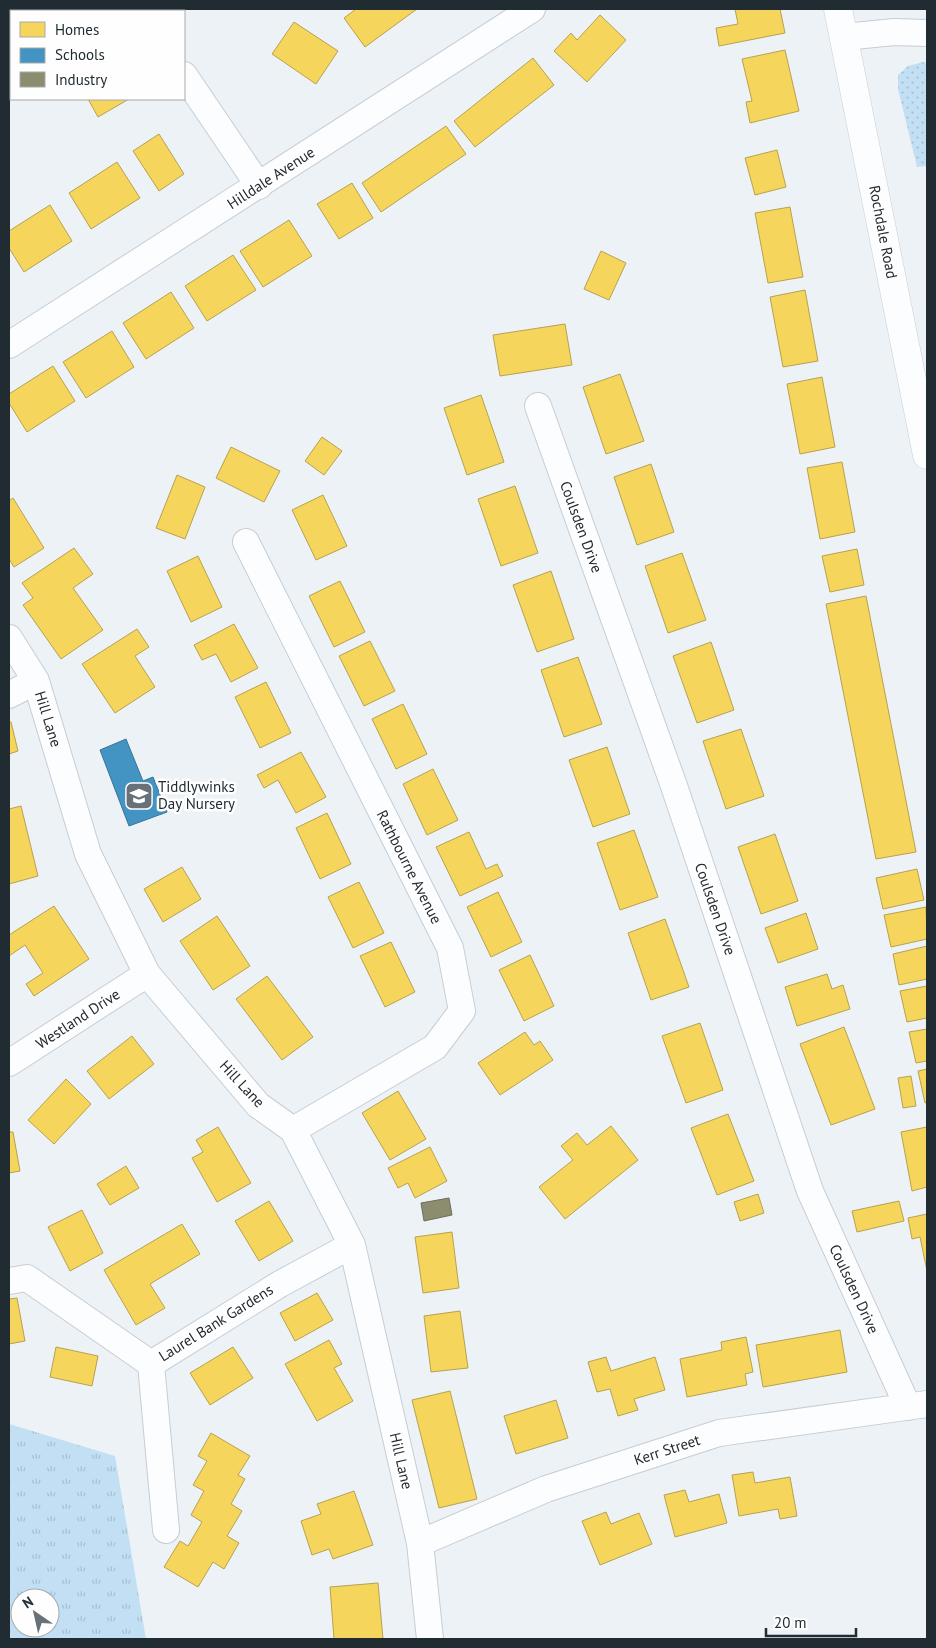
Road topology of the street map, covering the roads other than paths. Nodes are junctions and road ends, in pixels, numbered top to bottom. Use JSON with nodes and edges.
{"nodes":[{"id":1,"x":532,"y":9,"type":"edge"},
{"id":2,"x":838,"y":9,"type":"edge"},
{"id":3,"x":927,"y":33,"type":"edge"},
{"id":4,"x":844,"y":37,"type":"junction"},
{"id":5,"x":185,"y":76,"type":"edge"},
{"id":6,"x":259,"y":186,"type":"junction"},
{"id":7,"x":9,"y":345,"type":"edge"},
{"id":8,"x":538,"y":406,"type":"dead end"},
{"id":9,"x":927,"y":455,"type":"edge"},
{"id":10,"x":246,"y":542,"type":"dead end"},
{"id":11,"x":9,"y":638,"type":"edge"},
{"id":12,"x":36,"y":681,"type":"junction"},
{"id":13,"x":9,"y":694,"type":"edge"},
{"id":14,"x":147,"y":974,"type":"junction"},
{"id":15,"x":9,"y":1063,"type":"edge"},
{"id":16,"x":293,"y":1130,"type":"junction"},
{"id":17,"x":352,"y":1246,"type":"junction"},
{"id":18,"x":9,"y":1280,"type":"edge"},
{"id":19,"x":151,"y":1364,"type":"junction"},
{"id":20,"x":918,"y":1405,"type":"edge"},
{"id":21,"x":166,"y":1530,"type":"dead end"},
{"id":22,"x":420,"y":1543,"type":"junction"},
{"id":23,"x":430,"y":1639,"type":"edge"}],
"edges":[{"from":1,"to":6,"type":"street","name":"Hilldale Avenue"},
{"from":2,"to":4,"type":"main road","name":"Rochdale Road"},
{"from":3,"to":4,"type":"street"},
{"from":4,"to":9,"type":"main road","name":"Rochdale Road"},
{"from":5,"to":6,"type":"street"},
{"from":6,"to":7,"type":"street","name":"Hilldale Avenue"},
{"from":8,"to":20,"type":"street","name":"Coulsden Drive"},
{"from":10,"to":16,"type":"street","name":"Rathbourne Avenue"},
{"from":11,"to":12,"type":"street","name":"Hill Lane"},
{"from":12,"to":13,"type":"street"},
{"from":12,"to":14,"type":"street","name":"Hill Lane"},
{"from":14,"to":15,"type":"street","name":"Westland Drive"},
{"from":14,"to":16,"type":"street","name":"Hill Lane"},
{"from":16,"to":17,"type":"street","name":"Hill Lane"},
{"from":17,"to":19,"type":"street","name":"Laurel Bank Gardens"},
{"from":17,"to":22,"type":"street","name":"Hill Lane"},
{"from":18,"to":19,"type":"street","name":"Laurel Bank Gardens"},
{"from":19,"to":21,"type":"street"},
{"from":20,"to":22,"type":"street","name":"Kerr Street"},
{"from":22,"to":23,"type":"street","name":"Hill Lane"}]}
